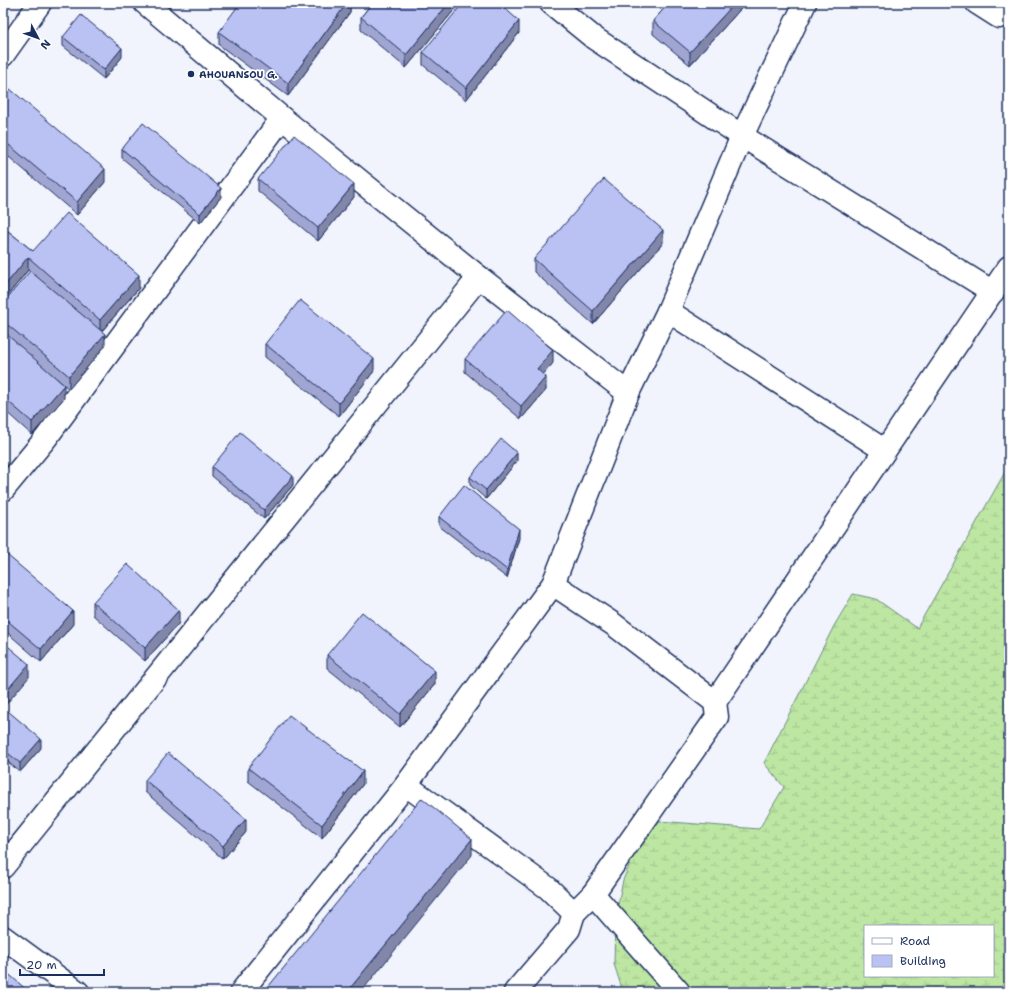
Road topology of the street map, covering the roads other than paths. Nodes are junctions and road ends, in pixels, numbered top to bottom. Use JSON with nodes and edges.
{"nodes":[{"id":1,"x":40,"y":3,"type":"edge"},
{"id":2,"x":145,"y":3,"type":"edge"},
{"id":3,"x":551,"y":3,"type":"edge"},
{"id":4,"x":805,"y":3,"type":"edge"},
{"id":5,"x":976,"y":3,"type":"edge"},
{"id":6,"x":1006,"y":18,"type":"edge"},
{"id":7,"x":3,"y":55,"type":"edge"},
{"id":8,"x":282,"y":118,"type":"junction"},
{"id":9,"x":742,"y":136,"type":"junction"},
{"id":10,"x":1009,"y":267,"type":"edge"},
{"id":11,"x":479,"y":276,"type":"junction"},
{"id":12,"x":993,"y":292,"type":"junction"},
{"id":13,"x":668,"y":311,"type":"junction"},
{"id":14,"x":628,"y":394,"type":"junction"},
{"id":15,"x":884,"y":450,"type":"junction"},
{"id":16,"x":3,"y":490,"type":"edge"},
{"id":17,"x":552,"y":584,"type":"junction"},
{"id":18,"x":715,"y":702,"type":"junction"},
{"id":19,"x":406,"y":785,"type":"junction"},
{"id":20,"x":3,"y":867,"type":"edge"},
{"id":21,"x":593,"y":894,"type":"junction"},
{"id":22,"x":574,"y":913,"type":"junction"},
{"id":23,"x":3,"y":937,"type":"edge"},
{"id":24,"x":78,"y":992,"type":"edge"},
{"id":25,"x":241,"y":992,"type":"edge"},
{"id":26,"x":515,"y":992,"type":"edge"},
{"id":27,"x":680,"y":992,"type":"edge"}],
"edges":[{"from":1,"to":7,"type":"street"},
{"from":2,"to":8,"type":"street"},
{"from":3,"to":9,"type":"street"},
{"from":4,"to":9,"type":"street"},
{"from":5,"to":6,"type":"street"},
{"from":8,"to":11,"type":"street"},
{"from":8,"to":16,"type":"street"},
{"from":9,"to":12,"type":"street"},
{"from":9,"to":13,"type":"street"},
{"from":10,"to":12,"type":"street"},
{"from":11,"to":14,"type":"street"},
{"from":11,"to":20,"type":"street"},
{"from":12,"to":15,"type":"street"},
{"from":13,"to":14,"type":"street"},
{"from":13,"to":15,"type":"street"},
{"from":14,"to":17,"type":"street"},
{"from":15,"to":18,"type":"street"},
{"from":17,"to":18,"type":"street"},
{"from":17,"to":19,"type":"street"},
{"from":18,"to":21,"type":"street"},
{"from":19,"to":22,"type":"street"},
{"from":19,"to":25,"type":"street"},
{"from":21,"to":22,"type":"street"},
{"from":21,"to":27,"type":"street"},
{"from":22,"to":26,"type":"street"},
{"from":23,"to":24,"type":"street"}]}
